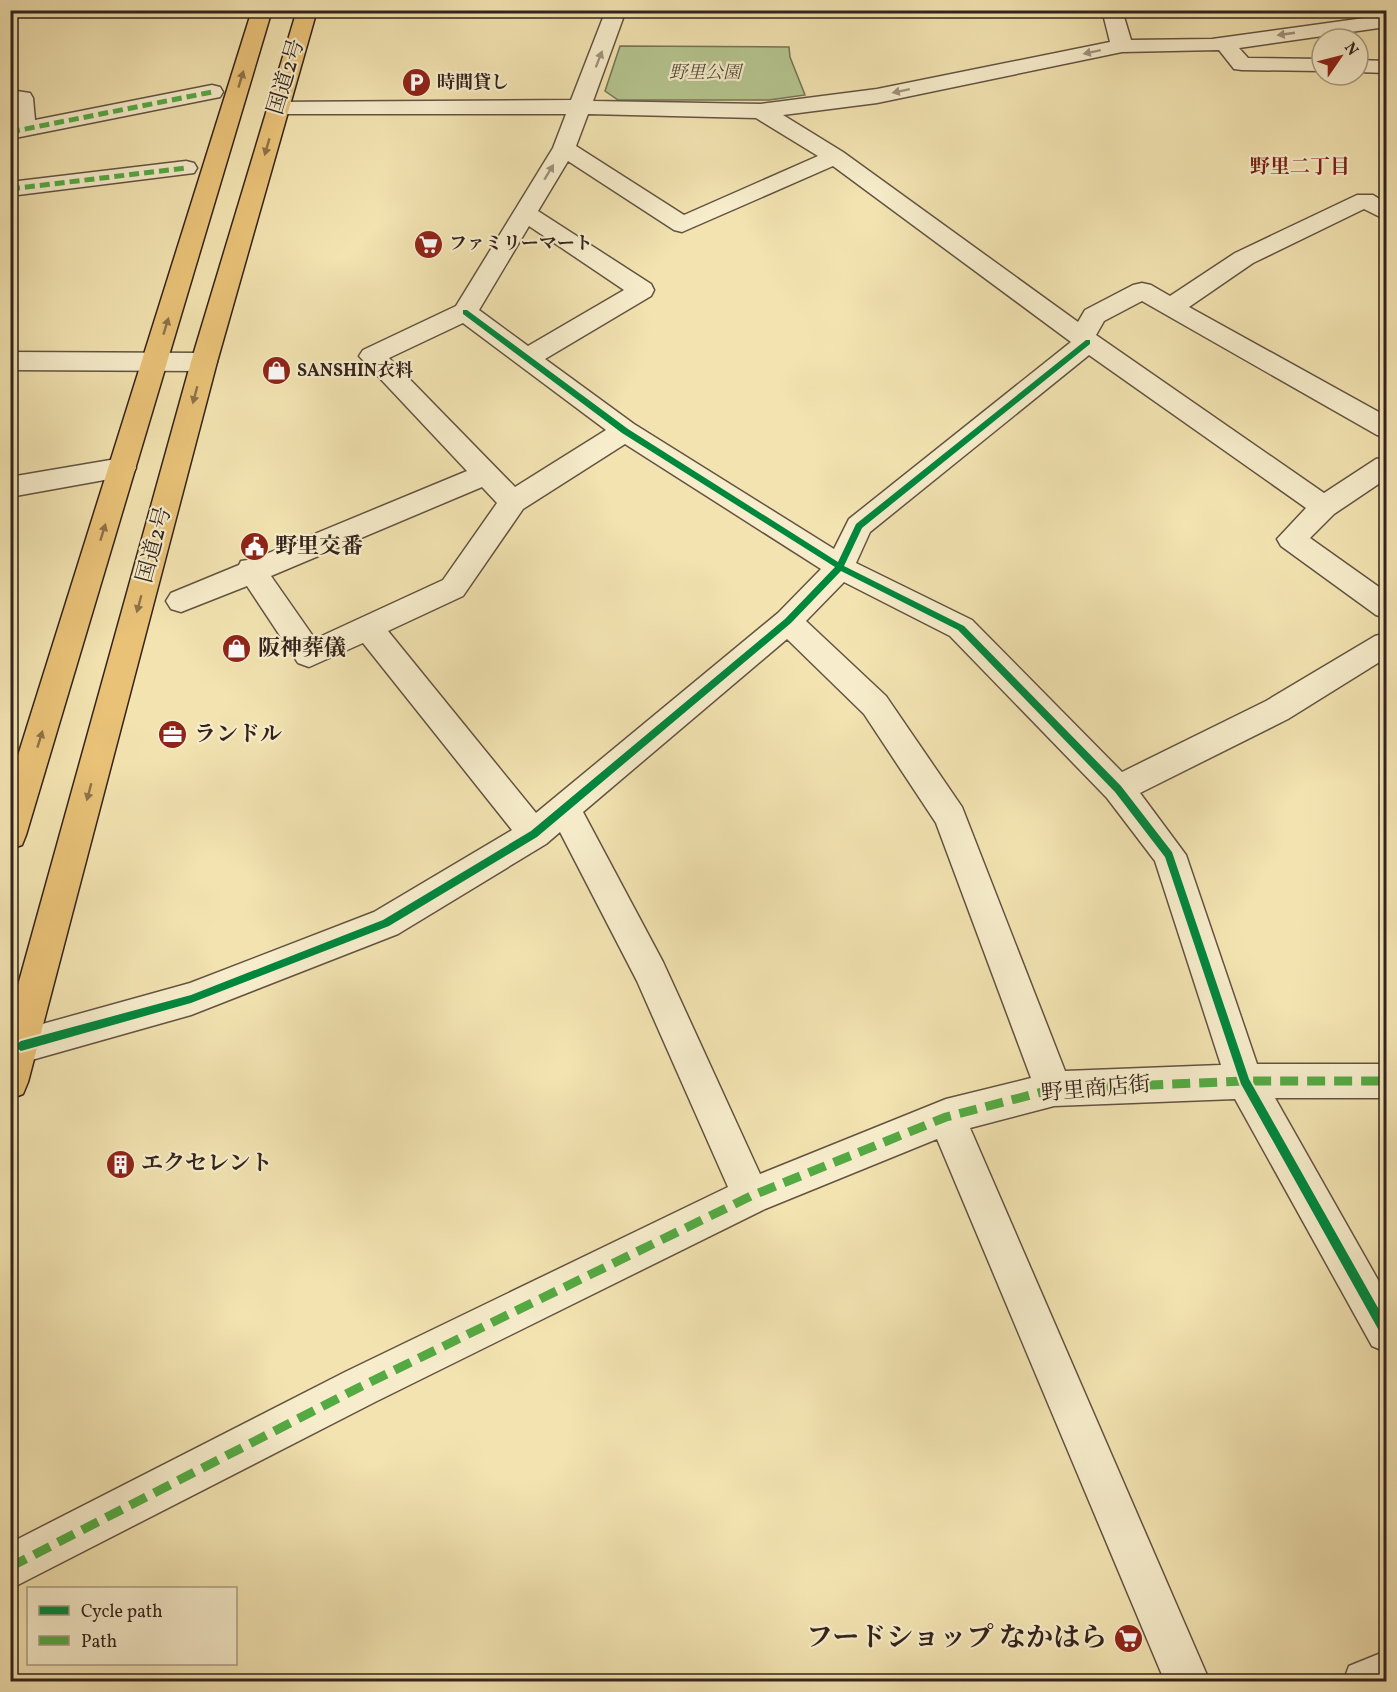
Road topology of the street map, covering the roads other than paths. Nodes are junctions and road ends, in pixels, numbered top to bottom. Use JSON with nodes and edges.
{"nodes":[{"id":1,"x":262,"y":10,"type":"edge"},
{"id":2,"x":307,"y":10,"type":"edge"},
{"id":3,"x":616,"y":10,"type":"edge"},
{"id":4,"x":1112,"y":10,"type":"edge"},
{"id":5,"x":1384,"y":18,"type":"edge"},
{"id":6,"x":1224,"y":43,"type":"junction"},
{"id":7,"x":1122,"y":46,"type":"junction"},
{"id":8,"x":1310,"y":65,"type":"edge"},
{"id":9,"x":1370,"y":66,"type":"edge"},
{"id":10,"x":1386,"y":67,"type":"edge"},
{"id":11,"x":212,"y":92,"type":"dead end"},
{"id":12,"x":10,"y":96,"type":"edge"},
{"id":13,"x":278,"y":107,"type":"junction"},
{"id":14,"x":581,"y":107,"type":"junction"},
{"id":15,"x":761,"y":111,"type":"junction"},
{"id":16,"x":17,"y":130,"type":"edge"},
{"id":17,"x":564,"y":148,"type":"junction"},
{"id":18,"x":835,"y":158,"type":"junction"},
{"id":19,"x":186,"y":168,"type":"dead end"},
{"id":20,"x":10,"y":189,"type":"edge"},
{"id":21,"x":525,"y":212,"type":"junction"},
{"id":22,"x":1386,"y":213,"type":"edge"},
{"id":23,"x":1170,"y":307,"type":"junction"},
{"id":24,"x":465,"y":312,"type":"junction"},
{"id":25,"x":1085,"y":340,"type":"junction"},
{"id":26,"x":528,"y":358,"type":"junction"},
{"id":27,"x":10,"y":361,"type":"edge"},
{"id":28,"x":154,"y":362,"type":"junction"},
{"id":29,"x":204,"y":362,"type":"junction"},
{"id":30,"x":1386,"y":428,"type":"edge"},
{"id":31,"x":625,"y":430,"type":"junction"},
{"id":32,"x":1386,"y":466,"type":"edge"},
{"id":33,"x":122,"y":468,"type":"junction"},
{"id":34,"x":485,"y":475,"type":"junction"},
{"id":35,"x":10,"y":487,"type":"edge"},
{"id":36,"x":513,"y":502,"type":"junction"},
{"id":37,"x":1324,"y":507,"type":"junction"},
{"id":38,"x":840,"y":567,"type":"junction"},
{"id":39,"x":251,"y":569,"type":"junction"},
{"id":40,"x":181,"y":601,"type":"dead end"},
{"id":41,"x":1386,"y":607,"type":"edge"},
{"id":42,"x":788,"y":621,"type":"junction"},
{"id":43,"x":368,"y":628,"type":"junction"},
{"id":44,"x":1386,"y":644,"type":"edge"},
{"id":45,"x":1118,"y":789,"type":"junction"},
{"id":46,"x":564,"y":809,"type":"junction"},
{"id":47,"x":534,"y":834,"type":"junction"},
{"id":48,"x":10,"y":835,"type":"edge"},
{"id":49,"x":21,"y":1046,"type":"junction"},
{"id":50,"x":1245,"y":1081,"type":"junction"},
{"id":51,"x":1386,"y":1081,"type":"edge"},
{"id":52,"x":10,"y":1082,"type":"edge"},
{"id":53,"x":1054,"y":1089,"type":"junction"},
{"id":54,"x":946,"y":1117,"type":"junction"},
{"id":55,"x":751,"y":1196,"type":"junction"},
{"id":56,"x":1386,"y":1332,"type":"edge"},
{"id":57,"x":10,"y":1567,"type":"edge"},
{"id":58,"x":1386,"y":1674,"type":"edge"},
{"id":59,"x":1188,"y":1682,"type":"edge"},
{"id":60,"x":1365,"y":1682,"type":"edge"}],
"edges":[{"from":28,"to":1,"type":"highway","name":"国道2号","one_way":true},
{"from":2,"to":13,"type":"highway","name":"国道2号"},
{"from":14,"to":3,"type":"street","one_way":true},
{"from":4,"to":7,"type":"street"},
{"from":5,"to":6,"type":"street","one_way":true},
{"from":6,"to":7,"type":"street"},
{"from":6,"to":8,"type":"street"},
{"from":7,"to":15,"type":"street","one_way":true},
{"from":9,"to":10,"type":"street"},
{"from":11,"to":16,"type":"street"},
{"from":12,"to":16,"type":"street"},
{"from":13,"to":14,"type":"street"},
{"from":13,"to":29,"type":"highway","name":"国道2号","one_way":true},
{"from":14,"to":15,"type":"street"},
{"from":14,"to":17,"type":"street"},
{"from":15,"to":18,"type":"street"},
{"from":17,"to":18,"type":"street"},
{"from":21,"to":17,"type":"street","one_way":true},
{"from":18,"to":25,"type":"street"},
{"from":19,"to":20,"type":"street"},
{"from":21,"to":24,"type":"street"},
{"from":21,"to":26,"type":"street"},
{"from":22,"to":23,"type":"street"},
{"from":23,"to":25,"type":"street"},
{"from":23,"to":30,"type":"street"},
{"from":24,"to":26,"type":"street"},
{"from":24,"to":34,"type":"street"},
{"from":25,"to":37,"type":"street"},
{"from":25,"to":38,"type":"street"},
{"from":26,"to":31,"type":"street"},
{"from":27,"to":28,"type":"street"},
{"from":28,"to":29,"type":"street"},
{"from":28,"to":33,"type":"highway","name":"国道2号"},
{"from":29,"to":49,"type":"highway","name":"国道2号","one_way":true},
{"from":31,"to":36,"type":"street"},
{"from":31,"to":38,"type":"street"},
{"from":32,"to":37,"type":"street"},
{"from":33,"to":35,"type":"street"},
{"from":48,"to":33,"type":"highway","name":"国道2号","one_way":true},
{"from":34,"to":36,"type":"street"},
{"from":34,"to":39,"type":"street"},
{"from":36,"to":43,"type":"street"},
{"from":37,"to":41,"type":"street"},
{"from":38,"to":42,"type":"street"},
{"from":38,"to":45,"type":"street"},
{"from":39,"to":40,"type":"street"},
{"from":39,"to":43,"type":"street"},
{"from":42,"to":46,"type":"street"},
{"from":42,"to":53,"type":"street"},
{"from":43,"to":47,"type":"street"},
{"from":44,"to":45,"type":"street"},
{"from":45,"to":50,"type":"street"},
{"from":46,"to":47,"type":"street"},
{"from":46,"to":55,"type":"street"},
{"from":47,"to":49,"type":"street"},
{"from":49,"to":52,"type":"highway","name":"国道2号"},
{"from":50,"to":51,"type":"street","name":"野里商店街"},
{"from":50,"to":53,"type":"street","name":"野里商店街"},
{"from":50,"to":56,"type":"street"},
{"from":53,"to":54,"type":"street","name":"野里商店街"},
{"from":54,"to":55,"type":"street","name":"野里商店街"},
{"from":54,"to":59,"type":"street"},
{"from":55,"to":57,"type":"street","name":"野里商店街"},
{"from":58,"to":60,"type":"street"}]}
